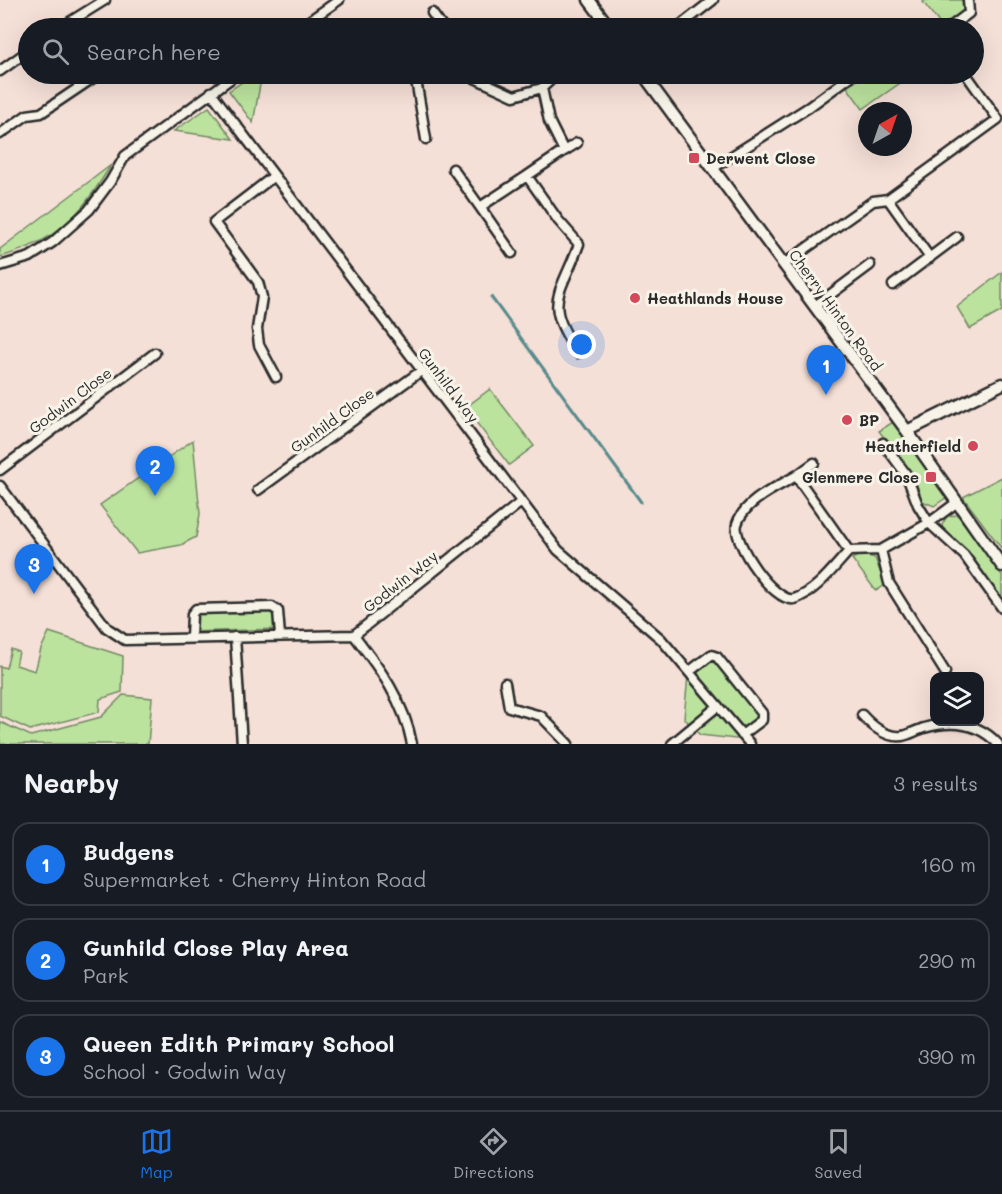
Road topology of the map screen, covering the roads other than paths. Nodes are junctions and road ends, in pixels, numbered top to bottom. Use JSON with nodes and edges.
{"nodes":[{"id":1,"x":105,"y":0,"type":"edge"},
{"id":2,"x":339,"y":0,"type":"edge"},
{"id":3,"x":589,"y":0,"type":"edge"},
{"id":4,"x":713,"y":0,"type":"edge"},
{"id":5,"x":968,"y":0,"type":"edge"},
{"id":6,"x":432,"y":13,"type":"dead end"},
{"id":7,"x":76,"y":18,"type":"edge"},
{"id":8,"x":314,"y":18,"type":"edge"},
{"id":9,"x":436,"y":18,"type":"edge"},
{"id":10,"x":602,"y":18,"type":"edge"},
{"id":11,"x":690,"y":18,"type":"edge"},
{"id":12,"x":963,"y":18,"type":"edge"},
{"id":13,"x":18,"y":58,"type":"edge"},
{"id":14,"x":0,"y":71,"type":"edge"},
{"id":15,"x":84,"y":84,"type":"edge"},
{"id":16,"x":223,"y":84,"type":"edge"},
{"id":17,"x":416,"y":84,"type":"edge"},
{"id":18,"x":488,"y":84,"type":"edge"},
{"id":19,"x":546,"y":84,"type":"edge"},
{"id":20,"x":650,"y":84,"type":"edge"},
{"id":21,"x":840,"y":84,"type":"edge"},
{"id":22,"x":973,"y":84,"type":"edge"},
{"id":23,"x":542,"y":88,"type":"junction"},
{"id":24,"x":211,"y":92,"type":"junction"},
{"id":25,"x":1000,"y":122,"type":"edge"},
{"id":26,"x":1,"y":131,"type":"edge"},
{"id":27,"x":426,"y":139,"type":"dead end"},
{"id":28,"x":577,"y":143,"type":"dead end"},
{"id":29,"x":564,"y":151,"type":"junction"},
{"id":30,"x":712,"y":168,"type":"junction"},
{"id":31,"x":453,"y":169,"type":"dead end"},
{"id":32,"x":274,"y":176,"type":"junction"},
{"id":33,"x":527,"y":176,"type":"junction"},
{"id":34,"x":888,"y":199,"type":"junction"},
{"id":35,"x":480,"y":207,"type":"junction"},
{"id":36,"x":957,"y":237,"type":"dead end"},
{"id":37,"x":512,"y":253,"type":"dead end"},
{"id":38,"x":930,"y":258,"type":"junction"},
{"id":39,"x":784,"y":264,"type":"junction"},
{"id":40,"x":870,"y":265,"type":"dead end"},
{"id":41,"x":0,"y":266,"type":"edge"},
{"id":42,"x":893,"y":285,"type":"dead end"},
{"id":43,"x":815,"y":306,"type":"junction"},
{"id":44,"x":155,"y":353,"type":"dead end"},
{"id":45,"x":578,"y":353,"type":"dead end"},
{"id":46,"x":421,"y":371,"type":"junction"},
{"id":47,"x":276,"y":377,"type":"dead end"},
{"id":48,"x":1002,"y":384,"type":"edge"},
{"id":49,"x":907,"y":431,"type":"junction"},
{"id":50,"x":883,"y":443,"type":"dead end"},
{"id":51,"x":814,"y":463,"type":"dead end"},
{"id":52,"x":0,"y":470,"type":"edge"},
{"id":53,"x":796,"y":476,"type":"junction"},
{"id":54,"x":0,"y":486,"type":"edge"},
{"id":55,"x":258,"y":490,"type":"dead end"},
{"id":56,"x":521,"y":502,"type":"junction"},
{"id":57,"x":956,"y":503,"type":"junction"},
{"id":58,"x":929,"y":523,"type":"junction"},
{"id":59,"x":881,"y":550,"type":"junction"},
{"id":60,"x":849,"y":551,"type":"junction"},
{"id":61,"x":1002,"y":566,"type":"edge"},
{"id":62,"x":1002,"y":608,"type":"edge"},
{"id":63,"x":354,"y":634,"type":"junction"},
{"id":64,"x":280,"y":636,"type":"junction"},
{"id":65,"x":236,"y":637,"type":"junction"},
{"id":66,"x":191,"y":638,"type":"junction"},
{"id":67,"x":690,"y":671,"type":"junction"},
{"id":68,"x":945,"y":672,"type":"dead end"},
{"id":69,"x":505,"y":683,"type":"dead end"},
{"id":70,"x":718,"y":706,"type":"junction"},
{"id":71,"x":861,"y":715,"type":"dead end"},
{"id":72,"x":742,"y":735,"type":"junction"},
{"id":73,"x":902,"y":740,"type":"edge"},
{"id":74,"x":242,"y":744,"type":"edge"},
{"id":75,"x":411,"y":744,"type":"edge"},
{"id":76,"x":568,"y":744,"type":"edge"},
{"id":77,"x":672,"y":744,"type":"edge"},
{"id":78,"x":750,"y":744,"type":"edge"},
{"id":79,"x":998,"y":744,"type":"edge"}],
"edges":[{"from":1,"to":7,"type":"street"},
{"from":2,"to":8,"type":"street"},
{"from":3,"to":10,"type":"street"},
{"from":4,"to":11,"type":"street"},
{"from":5,"to":12,"type":"street"},
{"from":6,"to":9,"type":"street"},
{"from":13,"to":14,"type":"street"},
{"from":15,"to":26,"type":"street"},
{"from":16,"to":24,"type":"street"},
{"from":17,"to":27,"type":"street"},
{"from":18,"to":23,"type":"street"},
{"from":19,"to":23,"type":"street"},
{"from":20,"to":30,"type":"street","name":"Cherry Hinton Road"},
{"from":21,"to":30,"type":"street"},
{"from":22,"to":25,"type":"street"},
{"from":23,"to":29,"type":"street"},
{"from":24,"to":32,"type":"street","name":"Gunhild Way"},
{"from":24,"to":41,"type":"street"},
{"from":25,"to":34,"type":"street"},
{"from":28,"to":29,"type":"street"},
{"from":29,"to":33,"type":"street"},
{"from":30,"to":39,"type":"street","name":"Cherry Hinton Road"},
{"from":31,"to":35,"type":"street"},
{"from":32,"to":46,"type":"street","name":"Gunhild Way"},
{"from":32,"to":47,"type":"street"},
{"from":33,"to":35,"type":"street"},
{"from":33,"to":45,"type":"street"},
{"from":34,"to":38,"type":"street"},
{"from":34,"to":39,"type":"street"},
{"from":35,"to":37,"type":"street"},
{"from":36,"to":38,"type":"street"},
{"from":38,"to":42,"type":"street"},
{"from":39,"to":43,"type":"street","name":"Cherry Hinton Road"},
{"from":40,"to":43,"type":"street"},
{"from":43,"to":49,"type":"street","name":"Cherry Hinton Road"},
{"from":44,"to":52,"type":"street","name":"Godwin Close"},
{"from":46,"to":55,"type":"street","name":"Gunhild Close"},
{"from":46,"to":56,"type":"street","name":"Gunhild Way"},
{"from":48,"to":49,"type":"street"},
{"from":49,"to":57,"type":"street","name":"Cherry Hinton Road"},
{"from":50,"to":58,"type":"street"},
{"from":51,"to":53,"type":"street"},
{"from":53,"to":60,"type":"street"},
{"from":53,"to":60,"type":"street"},
{"from":54,"to":66,"type":"street"},
{"from":56,"to":63,"type":"street","name":"Godwin Way"},
{"from":56,"to":67,"type":"street","name":"Gunhild Way"},
{"from":57,"to":58,"type":"street"},
{"from":57,"to":61,"type":"street","name":"Cherry Hinton Road"},
{"from":58,"to":59,"type":"street"},
{"from":58,"to":62,"type":"street"},
{"from":59,"to":60,"type":"street"},
{"from":59,"to":68,"type":"street"},
{"from":63,"to":64,"type":"street"},
{"from":63,"to":75,"type":"street"},
{"from":64,"to":65,"type":"street"},
{"from":64,"to":66,"type":"street"},
{"from":65,"to":66,"type":"street"},
{"from":65,"to":74,"type":"street"},
{"from":67,"to":70,"type":"street","name":"Gunhild Way"},
{"from":67,"to":72,"type":"street"},
{"from":69,"to":76,"type":"street"},
{"from":70,"to":72,"type":"street","name":"Gunhild Way"},
{"from":70,"to":77,"type":"street"},
{"from":71,"to":73,"type":"street"},
{"from":72,"to":78,"type":"street","name":"Gunhild Way"},
{"from":73,"to":79,"type":"street"}]}
